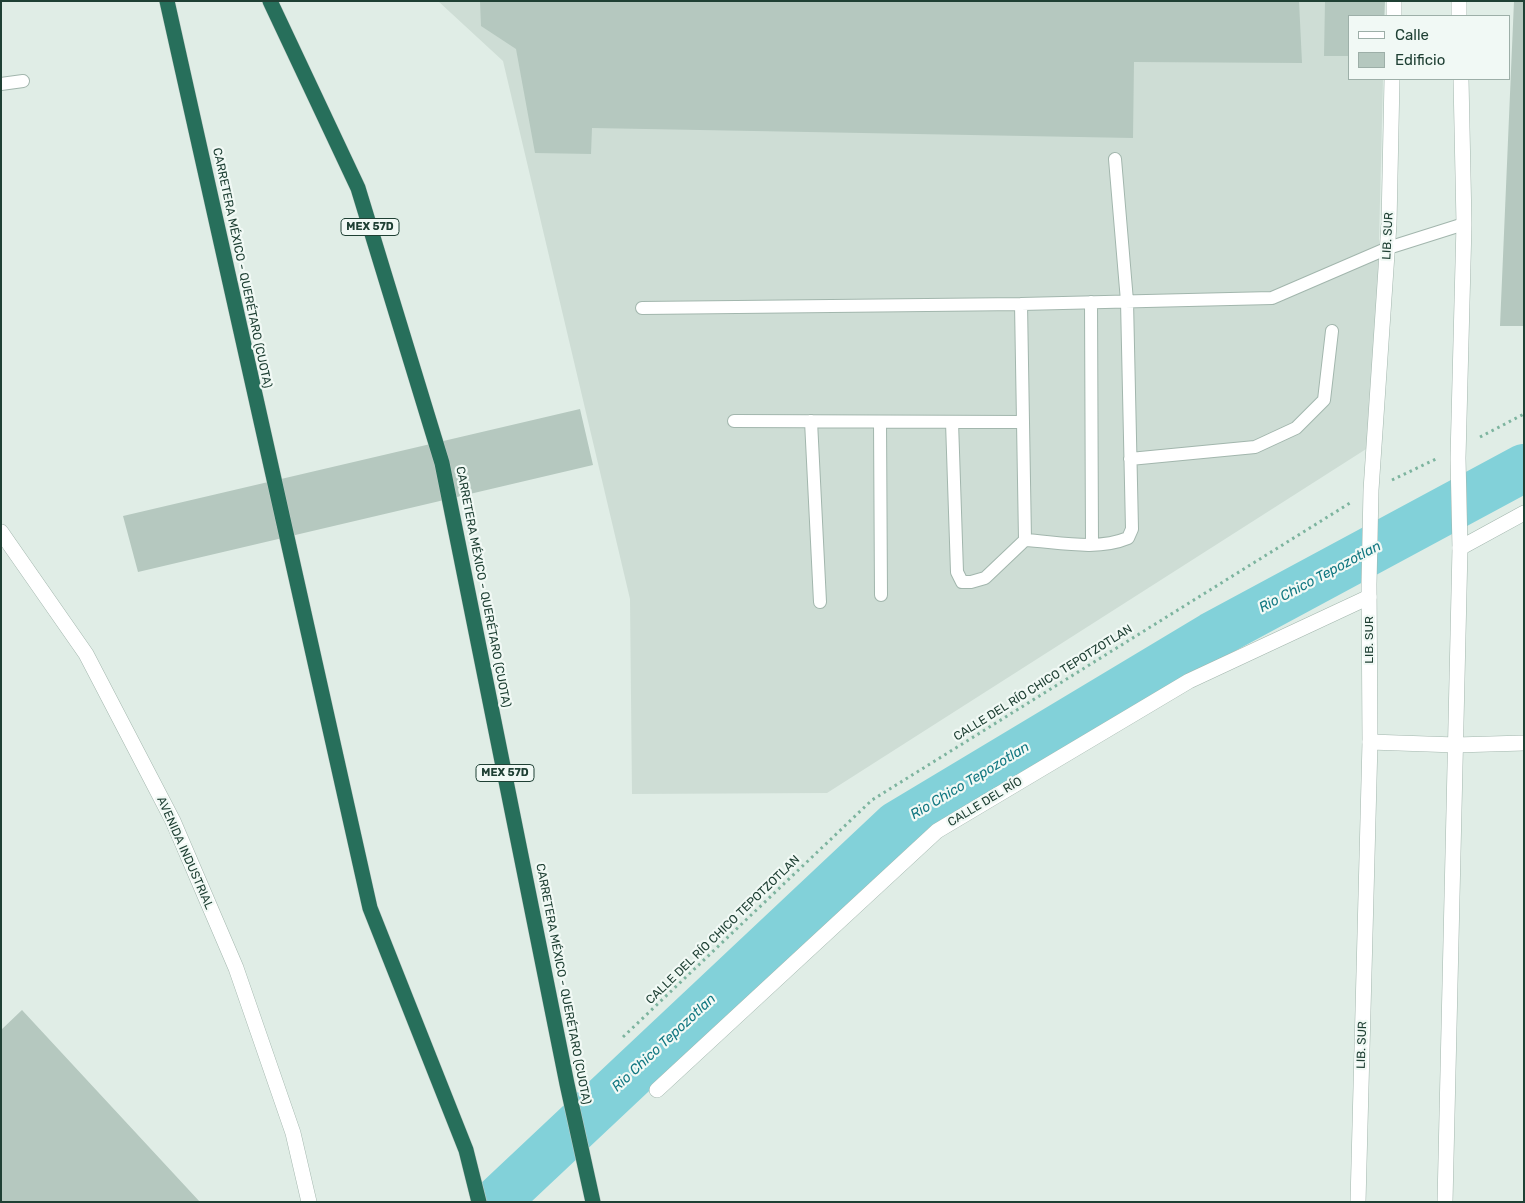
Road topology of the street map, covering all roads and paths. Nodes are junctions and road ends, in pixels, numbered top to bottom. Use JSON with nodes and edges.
{"nodes":[{"id":1,"x":167,"y":1,"type":"edge"},
{"id":2,"x":270,"y":1,"type":"edge"},
{"id":3,"x":1394,"y":1,"type":"edge"},
{"id":4,"x":1459,"y":1,"type":"edge"},
{"id":5,"x":1394,"y":15,"type":"edge"},
{"id":6,"x":1459,"y":15,"type":"edge"},
{"id":7,"x":1392,"y":80,"type":"edge"},
{"id":8,"x":1460,"y":80,"type":"edge"},
{"id":9,"x":23,"y":81,"type":"dead end"},
{"id":10,"x":1,"y":84,"type":"edge"},
{"id":11,"x":1115,"y":159,"type":"dead end"},
{"id":12,"x":1464,"y":224,"type":"junction"},
{"id":13,"x":1388,"y":248,"type":"junction"},
{"id":14,"x":1127,"y":301,"type":"junction"},
{"id":15,"x":1091,"y":302,"type":"junction"},
{"id":16,"x":1021,"y":304,"type":"junction"},
{"id":17,"x":642,"y":308,"type":"dead end"},
{"id":18,"x":1332,"y":330,"type":"dead end"},
{"id":19,"x":1524,"y":414,"type":"edge"},
{"id":20,"x":734,"y":421,"type":"dead end"},
{"id":21,"x":812,"y":421,"type":"junction"},
{"id":22,"x":880,"y":422,"type":"junction"},
{"id":23,"x":952,"y":422,"type":"junction"},
{"id":24,"x":1023,"y":422,"type":"junction"},
{"id":25,"x":1458,"y":453,"type":"junction"},
{"id":26,"x":1130,"y":460,"type":"junction"},
{"id":27,"x":1371,"y":490,"type":"junction"},
{"id":28,"x":1524,"y":513,"type":"edge"},
{"id":29,"x":1,"y":532,"type":"edge"},
{"id":30,"x":1025,"y":540,"type":"junction"},
{"id":31,"x":1460,"y":540,"type":"junction"},
{"id":32,"x":1092,"y":545,"type":"junction"},
{"id":33,"x":1370,"y":590,"type":"junction"},
{"id":34,"x":881,"y":595,"type":"dead end"},
{"id":35,"x":820,"y":602,"type":"dead end"},
{"id":36,"x":1370,"y":742,"type":"junction"},
{"id":37,"x":1524,"y":743,"type":"edge"},
{"id":38,"x":1456,"y":745,"type":"junction"},
{"id":39,"x":623,"y":1037,"type":"dead end"},
{"id":40,"x":658,"y":1090,"type":"dead end"},
{"id":41,"x":308,"y":1202,"type":"edge"},
{"id":42,"x":479,"y":1202,"type":"edge"},
{"id":43,"x":593,"y":1202,"type":"edge"},
{"id":44,"x":1358,"y":1202,"type":"edge"},
{"id":45,"x":1445,"y":1202,"type":"edge"}],
"edges":[{"from":1,"to":42,"type":"highway","name":"CARRETERA MÉXICO - QUERÉTARO (CUOTA)"},
{"from":2,"to":43,"type":"highway","name":"CARRETERA MÉXICO - QUERÉTARO (CUOTA)","number":"MEX 57D"},
{"from":3,"to":5,"type":"street"},
{"from":4,"to":6,"type":"street"},
{"from":7,"to":13,"type":"street","name":"LIB. SUR"},
{"from":8,"to":12,"type":"street"},
{"from":9,"to":10,"type":"lane"},
{"from":11,"to":14,"type":"lane"},
{"from":12,"to":13,"type":"lane"},
{"from":12,"to":25,"type":"street"},
{"from":13,"to":14,"type":"lane"},
{"from":13,"to":27,"type":"street","name":"LIB. SUR"},
{"from":14,"to":15,"type":"lane"},
{"from":14,"to":26,"type":"lane"},
{"from":15,"to":16,"type":"lane"},
{"from":15,"to":32,"type":"lane"},
{"from":16,"to":17,"type":"lane"},
{"from":16,"to":24,"type":"lane"},
{"from":18,"to":26,"type":"lane"},
{"from":19,"to":25,"type":"path","name":"CALLE DEL RÍO CHICO TEPOTZOTLAN"},
{"from":20,"to":21,"type":"lane"},
{"from":21,"to":22,"type":"lane"},
{"from":21,"to":35,"type":"lane"},
{"from":22,"to":23,"type":"lane"},
{"from":22,"to":34,"type":"lane"},
{"from":23,"to":24,"type":"lane"},
{"from":23,"to":30,"type":"lane"},
{"from":24,"to":30,"type":"lane"},
{"from":25,"to":27,"type":"path","name":"CALLE DEL RÍO CHICO TEPOTZOTLAN"},
{"from":25,"to":31,"type":"street"},
{"from":26,"to":32,"type":"lane"},
{"from":27,"to":33,"type":"street","name":"LIB. SUR"},
{"from":27,"to":39,"type":"path","name":"CALLE DEL RÍO CHICO TEPOTZOTLAN"},
{"from":28,"to":31,"type":"street"},
{"from":29,"to":41,"type":"street","name":"AVENIDA INDUSTRIAL"},
{"from":30,"to":32,"type":"lane"},
{"from":31,"to":38,"type":"street"},
{"from":33,"to":36,"type":"street","name":"LIB. SUR"},
{"from":33,"to":40,"type":"street","name":"CALLE DEL RÍO"},
{"from":36,"to":38,"type":"street"},
{"from":36,"to":44,"type":"street","name":"LIB. SUR"},
{"from":37,"to":38,"type":"street"},
{"from":38,"to":45,"type":"street"}]}
